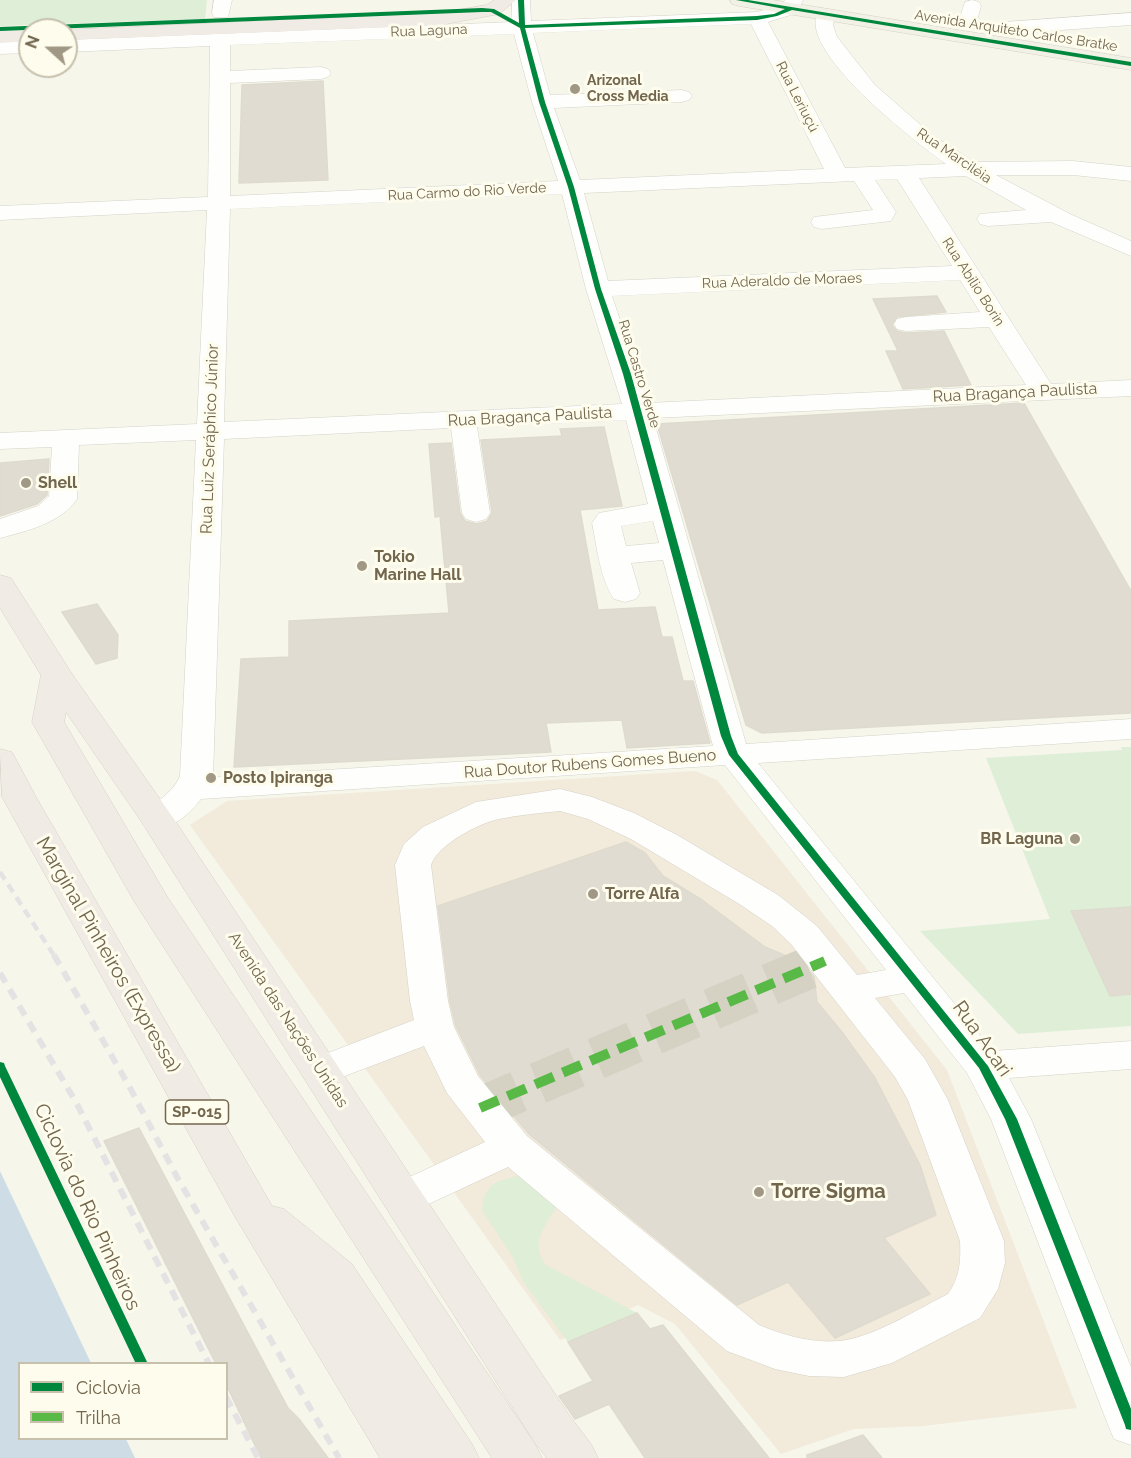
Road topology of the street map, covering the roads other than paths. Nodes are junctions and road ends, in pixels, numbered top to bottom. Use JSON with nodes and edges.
{"nodes":[{"id":1,"x":507,"y":0,"type":"edge"},
{"id":2,"x":521,"y":0,"type":"edge"},
{"id":3,"x":739,"y":0,"type":"edge"},
{"id":4,"x":792,"y":4,"type":"edge"},
{"id":5,"x":825,"y":7,"type":"edge"},
{"id":6,"x":756,"y":18,"type":"junction"},
{"id":7,"x":1131,"y":19,"type":"edge"},
{"id":8,"x":522,"y":27,"type":"junction"},
{"id":9,"x":1005,"y":28,"type":"junction"},
{"id":10,"x":78,"y":34,"type":"edge"},
{"id":11,"x":18,"y":35,"type":"edge"},
{"id":12,"x":0,"y":36,"type":"edge"},
{"id":13,"x":220,"y":40,"type":"junction"},
{"id":14,"x":78,"y":46,"type":"edge"},
{"id":15,"x":18,"y":47,"type":"edge"},
{"id":16,"x":0,"y":48,"type":"edge"},
{"id":17,"x":1131,"y":48,"type":"edge"},
{"id":18,"x":1131,"y":64,"type":"edge"},
{"id":19,"x":321,"y":73,"type":"dead end"},
{"id":20,"x":220,"y":77,"type":"junction"},
{"id":21,"x":682,"y":96,"type":"dead end"},
{"id":22,"x":542,"y":102,"type":"junction"},
{"id":23,"x":970,"y":169,"type":"junction"},
{"id":24,"x":904,"y":172,"type":"junction"},
{"id":25,"x":1131,"y":174,"type":"edge"},
{"id":26,"x":861,"y":175,"type":"junction"},
{"id":27,"x":838,"y":176,"type":"junction"},
{"id":28,"x":571,"y":188,"type":"junction"},
{"id":29,"x":219,"y":204,"type":"junction"},
{"id":30,"x":0,"y":213,"type":"edge"},
{"id":31,"x":1054,"y":215,"type":"junction"},
{"id":32,"x":988,"y":219,"type":"dead end"},
{"id":33,"x":822,"y":222,"type":"dead end"},
{"id":34,"x":1131,"y":249,"type":"edge"},
{"id":35,"x":966,"y":273,"type":"junction"},
{"id":36,"x":598,"y":289,"type":"junction"},
{"id":37,"x":996,"y":319,"type":"junction"},
{"id":38,"x":906,"y":324,"type":"dead end"},
{"id":39,"x":1131,"y":388,"type":"edge"},
{"id":40,"x":1043,"y":392,"type":"junction"},
{"id":41,"x":637,"y":412,"type":"junction"},
{"id":42,"x":463,"y":420,"type":"junction"},
{"id":43,"x":210,"y":432,"type":"junction"},
{"id":44,"x":66,"y":438,"type":"junction"},
{"id":45,"x":0,"y":441,"type":"edge"},
{"id":46,"x":665,"y":510,"type":"junction"},
{"id":47,"x":476,"y":513,"type":"dead end"},
{"id":48,"x":0,"y":529,"type":"edge"},
{"id":49,"x":675,"y":550,"type":"junction"},
{"id":50,"x":614,"y":556,"type":"junction"},
{"id":51,"x":0,"y":584,"type":"edge"},
{"id":52,"x":625,"y":593,"type":"dead end"},
{"id":53,"x":57,"y":675,"type":"junction"},
{"id":54,"x":1131,"y":729,"type":"edge"},
{"id":55,"x":734,"y":755,"type":"junction"},
{"id":56,"x":0,"y":759,"type":"edge"},
{"id":57,"x":463,"y":772,"type":"junction"},
{"id":58,"x":193,"y":789,"type":"junction"},
{"id":59,"x":488,"y":810,"type":"junction"},
{"id":60,"x":157,"y":819,"type":"junction"},
{"id":61,"x":914,"y":978,"type":"junction"},
{"id":62,"x":848,"y":990,"type":"junction"},
{"id":63,"x":435,"y":1027,"type":"junction"},
{"id":64,"x":1131,"y":1055,"type":"edge"},
{"id":65,"x":983,"y":1066,"type":"junction"},
{"id":66,"x":321,"y":1071,"type":"junction"},
{"id":67,"x":512,"y":1148,"type":"junction"},
{"id":68,"x":404,"y":1198,"type":"junction"},
{"id":69,"x":249,"y":1204,"type":"junction"},
{"id":70,"x":1131,"y":1425,"type":"edge"},
{"id":71,"x":405,"y":1458,"type":"edge"},
{"id":72,"x":455,"y":1458,"type":"edge"},
{"id":73,"x":518,"y":1458,"type":"edge"},
{"id":74,"x":574,"y":1458,"type":"edge"}],
"edges":[{"from":1,"to":10,"type":"highway"},
{"from":2,"to":8,"type":"street","name":"Rua Castro Verde"},
{"from":3,"to":4,"type":"main road","name":"Avenida Arquiteto Carlos Bratke"},
{"from":4,"to":5,"type":"main road","name":"Avenida Arquiteto Carlos Bratke"},
{"from":4,"to":6,"type":"street","name":"Rua Laguna"},
{"from":5,"to":9,"type":"main road","name":"Avenida Arquiteto Carlos Bratke"},
{"from":5,"to":18,"type":"main road","name":"Avenida Arquiteto Carlos Bratke"},
{"from":5,"to":23,"type":"street","name":"Rua Marciléia"},
{"from":6,"to":8,"type":"street","name":"Rua Laguna"},
{"from":6,"to":27,"type":"street","name":"Rua Leriuçú"},
{"from":7,"to":9,"type":"street"},
{"from":8,"to":13,"type":"street","name":"Rua Laguna"},
{"from":8,"to":22,"type":"street","name":"Rua Castro Verde"},
{"from":9,"to":17,"type":"main road","name":"Avenida Arquiteto Carlos Bratke"},
{"from":11,"to":12,"type":"highway"},
{"from":13,"to":14,"type":"street","name":"Rua Laguna"},
{"from":13,"to":20,"type":"street","name":"Rua Luiz Seráphico Júnior"},
{"from":15,"to":16,"type":"street"},
{"from":19,"to":20,"type":"street"},
{"from":20,"to":29,"type":"street","name":"Rua Luiz Seráphico Júnior"},
{"from":21,"to":22,"type":"street"},
{"from":22,"to":28,"type":"street","name":"Rua Castro Verde"},
{"from":23,"to":24,"type":"street","name":"Rua Carmo do Rio Verde"},
{"from":23,"to":25,"type":"street","name":"Rua Carmo do Rio Verde"},
{"from":23,"to":31,"type":"street","name":"Rua Marciléia"},
{"from":24,"to":26,"type":"street","name":"Rua Carmo do Rio Verde"},
{"from":24,"to":35,"type":"street","name":"Rua Abílio Borin"},
{"from":26,"to":27,"type":"street","name":"Rua Carmo do Rio Verde"},
{"from":26,"to":33,"type":"street"},
{"from":27,"to":28,"type":"street","name":"Rua Carmo do Rio Verde"},
{"from":28,"to":29,"type":"street","name":"Rua Carmo do Rio Verde"},
{"from":28,"to":36,"type":"street","name":"Rua Castro Verde"},
{"from":29,"to":30,"type":"street","name":"Rua Carmo do Rio Verde"},
{"from":29,"to":43,"type":"street","name":"Rua Luiz Seráphico Júnior"},
{"from":31,"to":32,"type":"street"},
{"from":31,"to":34,"type":"street","name":"Rua Marciléia"},
{"from":35,"to":36,"type":"street","name":"Rua Aderaldo de Moraes"},
{"from":35,"to":37,"type":"street","name":"Rua Abílio Borin"},
{"from":36,"to":41,"type":"street","name":"Rua Castro Verde"},
{"from":37,"to":38,"type":"street"},
{"from":37,"to":40,"type":"street","name":"Rua Abílio Borin"},
{"from":39,"to":40,"type":"street","name":"Rua Bragança Paulista"},
{"from":40,"to":41,"type":"street","name":"Rua Bragança Paulista"},
{"from":41,"to":42,"type":"street","name":"Rua Bragança Paulista"},
{"from":41,"to":46,"type":"street","name":"Rua Castro Verde"},
{"from":42,"to":43,"type":"street","name":"Rua Bragança Paulista"},
{"from":42,"to":47,"type":"street"},
{"from":43,"to":44,"type":"street"},
{"from":43,"to":58,"type":"street","name":"Rua Luiz Seráphico Júnior"},
{"from":44,"to":45,"type":"street"},
{"from":44,"to":48,"type":"street"},
{"from":46,"to":49,"type":"street","name":"Rua Castro Verde"},
{"from":46,"to":50,"type":"street"},
{"from":49,"to":50,"type":"street"},
{"from":49,"to":55,"type":"street","name":"Rua Castro Verde"},
{"from":50,"to":52,"type":"street"},
{"from":51,"to":53,"type":"highway","name":"Avenida das Nações Unidas"},
{"from":53,"to":60,"type":"highway","name":"Avenida das Nações Unidas"},
{"from":53,"to":73,"type":"highway"},
{"from":54,"to":55,"type":"street","name":"Rua Doutor Rubens Gomes Bueno"},
{"from":55,"to":57,"type":"street","name":"Rua Doutor Rubens Gomes Bueno"},
{"from":55,"to":61,"type":"street","name":"Rua Acari"},
{"from":56,"to":69,"type":"highway","name":"Marginal Pinheiros (Expressa)","number":"SP-015"},
{"from":57,"to":58,"type":"street","name":"Rua Doutor Rubens Gomes Bueno"},
{"from":57,"to":59,"type":"street"},
{"from":58,"to":60,"type":"street"},
{"from":59,"to":62,"type":"street"},
{"from":59,"to":63,"type":"street"},
{"from":60,"to":66,"type":"highway","name":"Avenida das Nações Unidas"},
{"from":61,"to":62,"type":"street"},
{"from":61,"to":65,"type":"street","name":"Rua Acari"},
{"from":62,"to":67,"type":"street"},
{"from":63,"to":66,"type":"street"},
{"from":63,"to":67,"type":"street"},
{"from":64,"to":65,"type":"street"},
{"from":65,"to":70,"type":"street","name":"Rua Acari"},
{"from":66,"to":68,"type":"highway","name":"Avenida das Nações Unidas"},
{"from":67,"to":68,"type":"street"},
{"from":68,"to":74,"type":"highway","name":"Avenida das Nações Unidas"},
{"from":69,"to":71,"type":"highway","name":"Marginal Pinheiros (Expressa)","number":"SP-015"},
{"from":69,"to":72,"type":"highway"}]}
